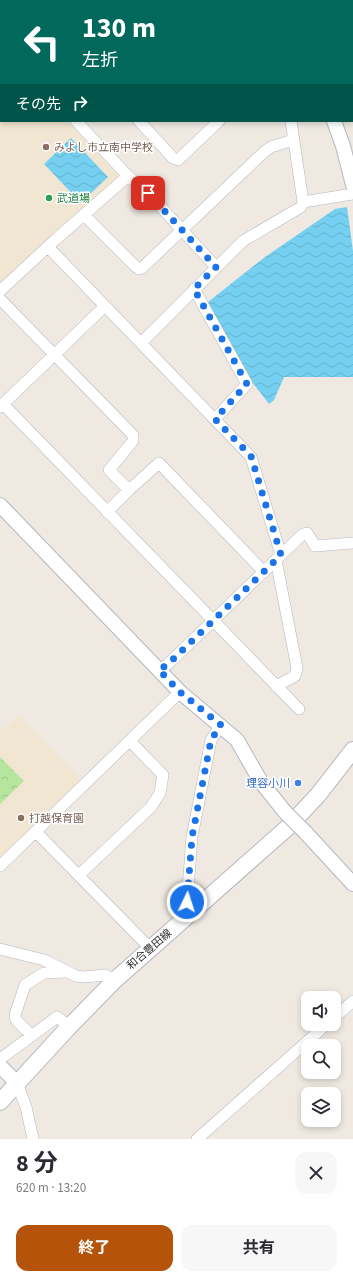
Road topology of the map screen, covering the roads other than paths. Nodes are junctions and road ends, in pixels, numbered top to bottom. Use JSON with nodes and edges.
{"nodes":[{"id":1,"x":77,"y":122,"type":"edge"},
{"id":2,"x":140,"y":122,"type":"edge"},
{"id":3,"x":218,"y":122,"type":"edge"},
{"id":4,"x":291,"y":122,"type":"edge"},
{"id":5,"x":334,"y":122,"type":"edge"},
{"id":6,"x":293,"y":140,"type":"junction"},
{"id":7,"x":128,"y":176,"type":"junction"},
{"id":8,"x":353,"y":185,"type":"edge"},
{"id":9,"x":353,"y":194,"type":"edge"},
{"id":10,"x":303,"y":202,"type":"junction"},
{"id":11,"x":84,"y":215,"type":"junction"},
{"id":12,"x":182,"y":230,"type":"junction"},
{"id":13,"x":48,"y":246,"type":"junction"},
{"id":14,"x":216,"y":267,"type":"junction"},
{"id":15,"x":194,"y":289,"type":"junction"},
{"id":16,"x":0,"y":291,"type":"edge"},
{"id":17,"x":0,"y":299,"type":"edge"},
{"id":18,"x":106,"y":306,"type":"junction"},
{"id":19,"x":141,"y":343,"type":"junction"},
{"id":20,"x":55,"y":354,"type":"junction"},
{"id":21,"x":1,"y":406,"type":"edge"},
{"id":22,"x":215,"y":419,"type":"junction"},
{"id":23,"x":130,"y":490,"type":"junction"},
{"id":24,"x":0,"y":505,"type":"edge"},
{"id":25,"x":108,"y":512,"type":"junction"},
{"id":26,"x":353,"y":543,"type":"edge"},
{"id":27,"x":278,"y":558,"type":"junction"},
{"id":28,"x":264,"y":572,"type":"junction"},
{"id":29,"x":213,"y":621,"type":"junction"},
{"id":30,"x":159,"y":670,"type":"junction"},
{"id":31,"x":276,"y":686,"type":"junction"},
{"id":32,"x":180,"y":692,"type":"junction"},
{"id":33,"x":299,"y":709,"type":"dead end"},
{"id":34,"x":221,"y":725,"type":"junction"},
{"id":35,"x":130,"y":741,"type":"junction"},
{"id":36,"x":353,"y":750,"type":"edge"},
{"id":37,"x":36,"y":832,"type":"junction"},
{"id":38,"x":1,"y":863,"type":"edge"},
{"id":39,"x":79,"y":875,"type":"junction"},
{"id":40,"x":353,"y":884,"type":"edge"},
{"id":41,"x":189,"y":914,"type":"junction"},
{"id":42,"x":150,"y":948,"type":"junction"},
{"id":43,"x":0,"y":949,"type":"edge"},
{"id":44,"x":66,"y":972,"type":"junction"},
{"id":45,"x":115,"y":980,"type":"junction"},
{"id":46,"x":353,"y":1001,"type":"edge"},
{"id":47,"x":341,"y":1012,"type":"edge"},
{"id":48,"x":69,"y":1026,"type":"junction"},
{"id":49,"x":319,"y":1031,"type":"edge"},
{"id":50,"x":32,"y":1036,"type":"junction"},
{"id":51,"x":0,"y":1059,"type":"edge"},
{"id":52,"x":0,"y":1066,"type":"edge"},
{"id":53,"x":18,"y":1083,"type":"junction"},
{"id":54,"x":0,"y":1102,"type":"edge"},
{"id":55,"x":33,"y":1139,"type":"edge"},
{"id":56,"x":197,"y":1139,"type":"edge"}],
"edges":[{"from":1,"to":7,"type":"street"},
{"from":2,"to":3,"type":"street"},
{"from":4,"to":6,"type":"street"},
{"from":5,"to":8,"type":"street"},
{"from":6,"to":10,"type":"street"},
{"from":6,"to":12,"type":"street"},
{"from":7,"to":11,"type":"street"},
{"from":7,"to":12,"type":"street"},
{"from":9,"to":10,"type":"street"},
{"from":10,"to":14,"type":"street"},
{"from":11,"to":12,"type":"street"},
{"from":11,"to":13,"type":"street"},
{"from":12,"to":14,"type":"street"},
{"from":13,"to":16,"type":"street"},
{"from":13,"to":18,"type":"street"},
{"from":14,"to":15,"type":"street"},
{"from":15,"to":19,"type":"street"},
{"from":15,"to":22,"type":"street"},
{"from":17,"to":20,"type":"street"},
{"from":18,"to":19,"type":"street"},
{"from":18,"to":20,"type":"street"},
{"from":19,"to":22,"type":"street"},
{"from":20,"to":21,"type":"street"},
{"from":20,"to":23,"type":"street"},
{"from":21,"to":25,"type":"street"},
{"from":22,"to":27,"type":"street"},
{"from":23,"to":25,"type":"street"},
{"from":23,"to":28,"type":"street"},
{"from":24,"to":30,"type":"street"},
{"from":25,"to":29,"type":"street"},
{"from":26,"to":27,"type":"street"},
{"from":27,"to":28,"type":"street"},
{"from":27,"to":31,"type":"street"},
{"from":28,"to":29,"type":"street"},
{"from":29,"to":30,"type":"street"},
{"from":29,"to":31,"type":"street"},
{"from":30,"to":32,"type":"street"},
{"from":31,"to":33,"type":"street"},
{"from":32,"to":34,"type":"street"},
{"from":32,"to":35,"type":"street"},
{"from":34,"to":40,"type":"street","bridge":true},
{"from":34,"to":41,"type":"street"},
{"from":35,"to":37,"type":"street"},
{"from":35,"to":39,"type":"street"},
{"from":36,"to":41,"type":"main road","name":"和合豊田線"},
{"from":37,"to":38,"type":"street"},
{"from":37,"to":39,"type":"street"},
{"from":39,"to":42,"type":"street"},
{"from":41,"to":42,"type":"main road","name":"和合豊田線"},
{"from":42,"to":45,"type":"main road","name":"和合豊田線"},
{"from":43,"to":44,"type":"street"},
{"from":44,"to":45,"type":"street"},
{"from":44,"to":50,"type":"street"},
{"from":45,"to":48,"type":"main road","name":"和合豊田線"},
{"from":46,"to":47,"type":"street"},
{"from":48,"to":50,"type":"street"},
{"from":48,"to":53,"type":"main road","name":"和合豊田線"},
{"from":49,"to":56,"type":"street"},
{"from":50,"to":51,"type":"street"},
{"from":52,"to":53,"type":"street"},
{"from":53,"to":54,"type":"main road","name":"和合豊田線"},
{"from":53,"to":55,"type":"street"}]}
